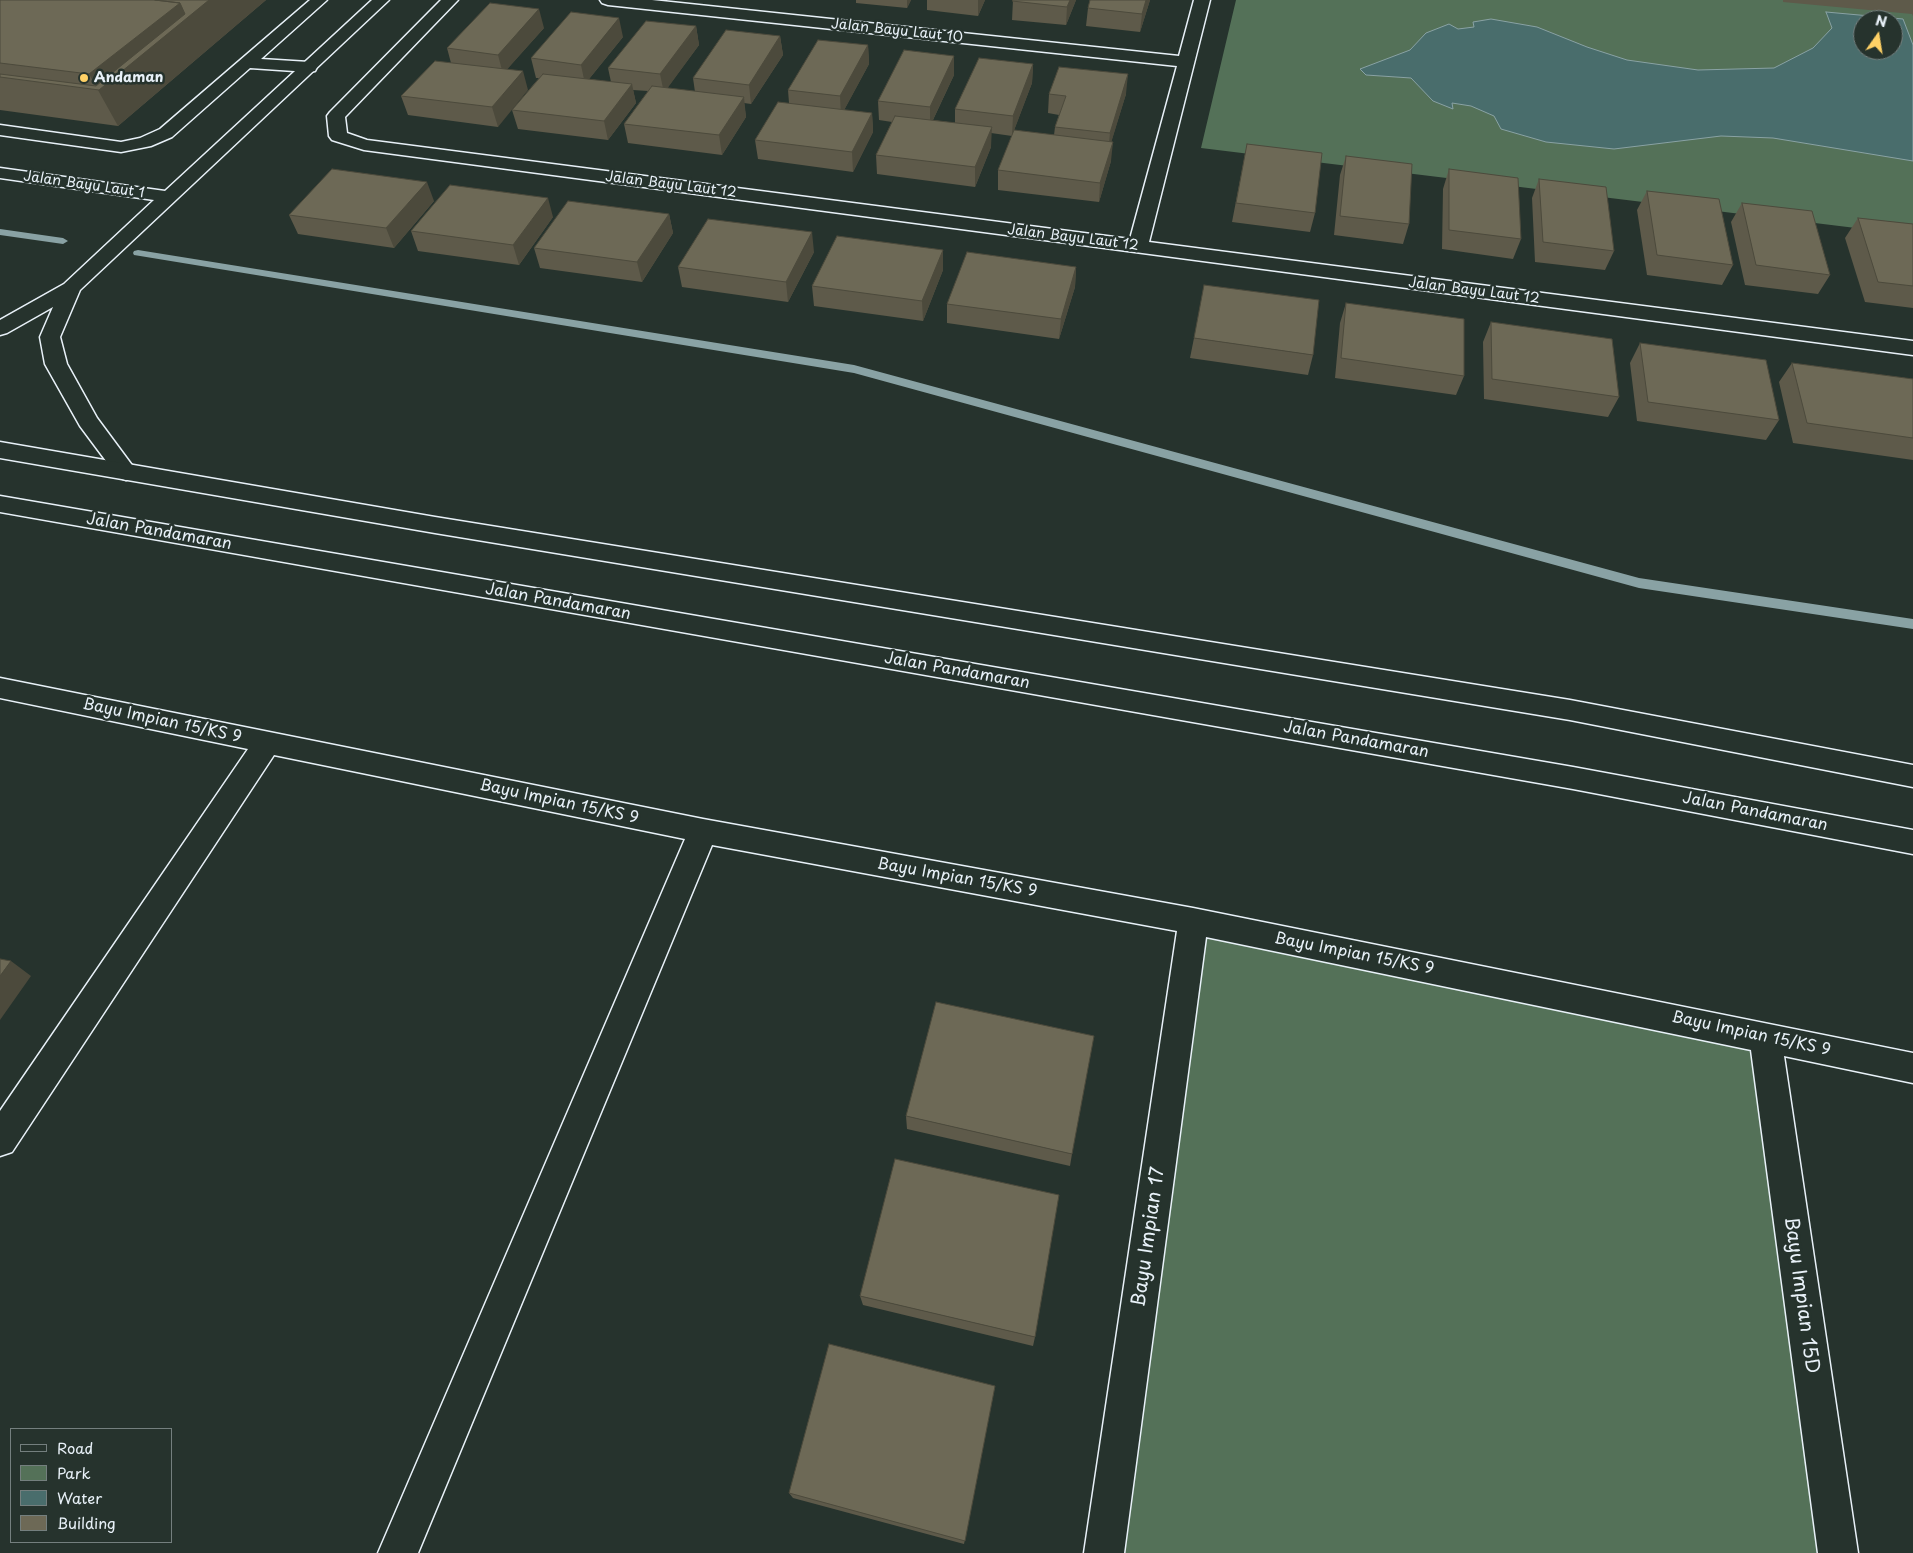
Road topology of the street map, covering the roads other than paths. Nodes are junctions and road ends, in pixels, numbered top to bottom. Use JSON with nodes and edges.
{"nodes":[{"id":1,"x":319,"y":0,"type":"edge"},
{"id":2,"x":381,"y":0,"type":"edge"},
{"id":3,"x":450,"y":0,"type":"edge"},
{"id":4,"x":608,"y":0,"type":"edge"},
{"id":5,"x":1202,"y":0,"type":"edge"},
{"id":6,"x":1186,"y":62,"type":"junction"},
{"id":7,"x":247,"y":63,"type":"junction"},
{"id":8,"x":309,"y":67,"type":"junction"},
{"id":9,"x":0,"y":130,"type":"edge"},
{"id":10,"x":0,"y":174,"type":"edge"},
{"id":11,"x":169,"y":197,"type":"junction"},
{"id":12,"x":1138,"y":246,"type":"junction"},
{"id":13,"x":71,"y":288,"type":"junction"},
{"id":14,"x":0,"y":329,"type":"edge"},
{"id":15,"x":1913,"y":348,"type":"edge"},
{"id":16,"x":0,"y":450,"type":"edge"},
{"id":17,"x":126,"y":472,"type":"junction"},
{"id":18,"x":0,"y":504,"type":"edge"},
{"id":19,"x":0,"y":688,"type":"edge"},
{"id":20,"x":268,"y":742,"type":"junction"},
{"id":21,"x":1913,"y":776,"type":"edge"},
{"id":22,"x":703,"y":831,"type":"junction"},
{"id":23,"x":1913,"y":842,"type":"edge"},
{"id":24,"x":1193,"y":921,"type":"junction"},
{"id":25,"x":1765,"y":1037,"type":"junction"},
{"id":26,"x":1913,"y":1068,"type":"edge"},
{"id":27,"x":0,"y":1140,"type":"edge"},
{"id":28,"x":398,"y":1553,"type":"edge"},
{"id":29,"x":1104,"y":1553,"type":"edge"},
{"id":30,"x":1838,"y":1553,"type":"edge"}],
"edges":[{"from":1,"to":7,"type":"street"},
{"from":2,"to":8,"type":"street"},
{"from":3,"to":12,"type":"street","name":"Jalan Bayu Laut 12"},
{"from":4,"to":6,"type":"street","name":"Jalan Bayu Laut 10"},
{"from":5,"to":6,"type":"street"},
{"from":6,"to":12,"type":"street"},
{"from":7,"to":8,"type":"street"},
{"from":7,"to":9,"type":"street"},
{"from":8,"to":11,"type":"street"},
{"from":10,"to":11,"type":"street","name":"Jalan Bayu Laut 1"},
{"from":11,"to":13,"type":"street"},
{"from":12,"to":15,"type":"street","name":"Jalan Bayu Laut 12"},
{"from":13,"to":14,"type":"street"},
{"from":13,"to":17,"type":"street"},
{"from":16,"to":17,"type":"street"},
{"from":17,"to":21,"type":"street"},
{"from":18,"to":23,"type":"street","name":"Jalan Pandamaran"},
{"from":19,"to":20,"type":"street","name":"Bayu Impian 15/KS 9"},
{"from":20,"to":22,"type":"street","name":"Bayu Impian 15/KS 9"},
{"from":20,"to":27,"type":"street"},
{"from":22,"to":24,"type":"street","name":"Bayu Impian 15/KS 9"},
{"from":22,"to":28,"type":"street"},
{"from":24,"to":25,"type":"street","name":"Bayu Impian 15/KS 9"},
{"from":24,"to":29,"type":"street","name":"Bayu Impian 17"},
{"from":25,"to":26,"type":"street","name":"Bayu Impian 15/KS 9"},
{"from":25,"to":30,"type":"street","name":"Bayu Impian 15D"}]}
